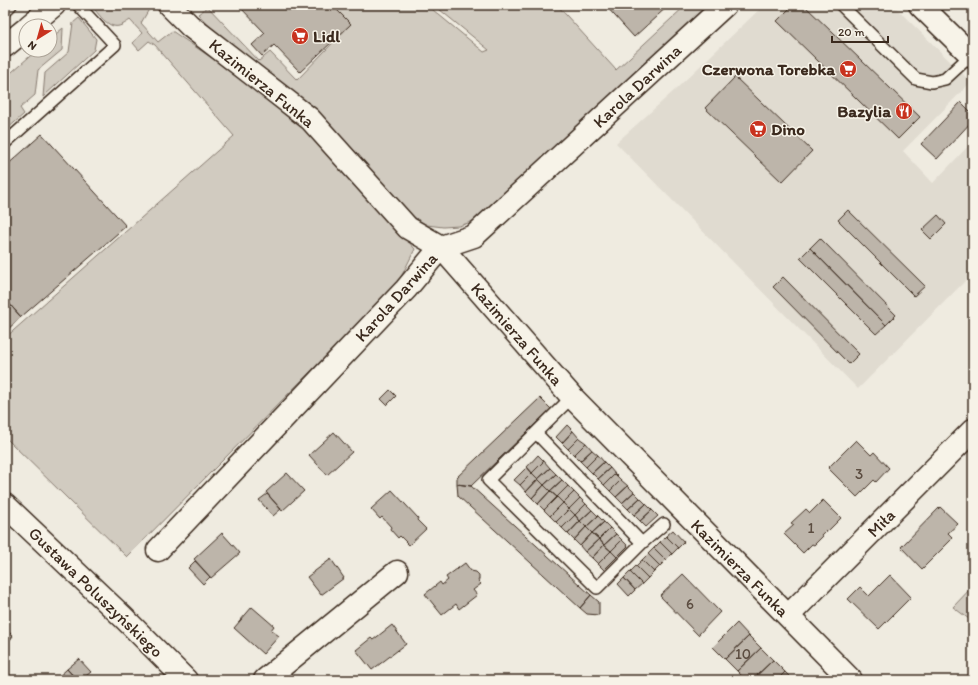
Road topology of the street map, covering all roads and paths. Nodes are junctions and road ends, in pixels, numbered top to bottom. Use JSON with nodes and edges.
{"nodes":[{"id":1,"x":12,"y":5,"type":"edge"},
{"id":2,"x":54,"y":5,"type":"edge"},
{"id":3,"x":78,"y":5,"type":"edge"},
{"id":4,"x":169,"y":5,"type":"edge"},
{"id":5,"x":725,"y":5,"type":"edge"},
{"id":6,"x":841,"y":5,"type":"edge"},
{"id":7,"x":920,"y":5,"type":"edge"},
{"id":8,"x":5,"y":11,"type":"edge"},
{"id":9,"x":39,"y":18,"type":"edge"},
{"id":10,"x":18,"y":35,"type":"edge"},
{"id":11,"x":5,"y":46,"type":"edge"},
{"id":12,"x":972,"y":56,"type":"edge"},
{"id":13,"x":5,"y":143,"type":"edge"},
{"id":14,"x":441,"y":247,"type":"junction"},
{"id":15,"x":572,"y":397,"type":"junction"},
{"id":16,"x":973,"y":430,"type":"edge"},
{"id":17,"x":536,"y":433,"type":"junction"},
{"id":18,"x":5,"y":505,"type":"edge"},
{"id":19,"x":664,"y":524,"type":"dead end"},
{"id":20,"x":642,"y":543,"type":"junction"},
{"id":21,"x":158,"y":550,"type":"dead end"},
{"id":22,"x":397,"y":572,"type":"dead end"},
{"id":23,"x":788,"y":616,"type":"junction"},
{"id":24,"x":186,"y":680,"type":"edge"},
{"id":25,"x":265,"y":680,"type":"edge"},
{"id":26,"x":851,"y":680,"type":"edge"}],
"edges":[{"from":1,"to":8,"type":"lane"},
{"from":2,"to":9,"type":"street"},
{"from":3,"to":13,"type":"lane"},
{"from":4,"to":14,"type":"street","name":"Kazimierza Funka"},
{"from":5,"to":14,"type":"street","name":"Karola Darwina"},
{"from":6,"to":12,"type":"lane"},
{"from":7,"to":12,"type":"street"},
{"from":10,"to":11,"type":"street"},
{"from":14,"to":15,"type":"street","name":"Kazimierza Funka"},
{"from":14,"to":21,"type":"street","name":"Karola Darwina"},
{"from":15,"to":17,"type":"lane"},
{"from":15,"to":23,"type":"street","name":"Kazimierza Funka"},
{"from":16,"to":23,"type":"street","name":"Miła"},
{"from":17,"to":20,"type":"lane"},
{"from":17,"to":20,"type":"lane"},
{"from":18,"to":24,"type":"street","name":"Gustawa Poluszyńskiego"},
{"from":19,"to":20,"type":"lane"},
{"from":22,"to":25,"type":"street"},
{"from":23,"to":26,"type":"street","name":"Kazimierza Funka"}]}
